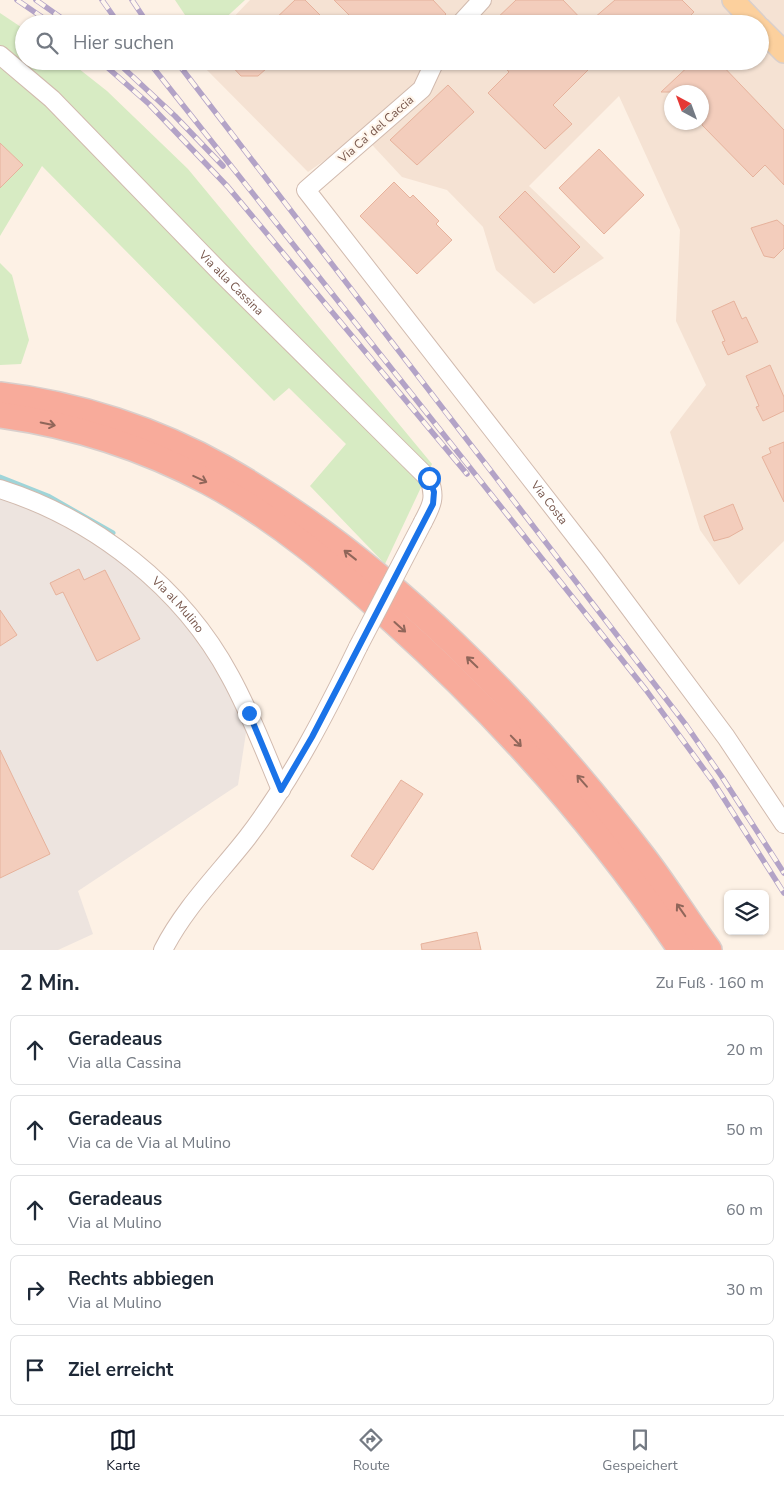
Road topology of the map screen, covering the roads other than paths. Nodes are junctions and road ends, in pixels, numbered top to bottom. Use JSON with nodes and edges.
{"nodes":[{"id":1,"x":482,"y":0,"type":"edge"},
{"id":2,"x":733,"y":0,"type":"edge"},
{"id":3,"x":468,"y":15,"type":"edge"},
{"id":4,"x":747,"y":15,"type":"edge"},
{"id":5,"x":769,"y":37,"type":"edge"},
{"id":6,"x":784,"y":52,"type":"edge"},
{"id":7,"x":0,"y":55,"type":"edge"},
{"id":8,"x":15,"y":68,"type":"edge"},
{"id":9,"x":18,"y":70,"type":"edge"},
{"id":10,"x":432,"y":70,"type":"edge"},
{"id":11,"x":306,"y":190,"type":"joint"},
{"id":12,"x":0,"y":395,"type":"edge"},
{"id":13,"x":0,"y":415,"type":"edge"},
{"id":14,"x":0,"y":489,"type":"edge"},
{"id":15,"x":281,"y":790,"type":"junction"},
{"id":16,"x":784,"y":824,"type":"edge"},
{"id":17,"x":163,"y":950,"type":"edge"},
{"id":18,"x":681,"y":950,"type":"edge"},
{"id":19,"x":709,"y":950,"type":"edge"}],
"edges":[{"from":1,"to":3,"type":"street"},
{"from":2,"to":4,"type":"main road"},
{"from":5,"to":6,"type":"main road"},
{"from":7,"to":8,"type":"street","name":"Via alla Cassina","bridge":true},
{"from":9,"to":15,"type":"street","name":"Via alla Cassina","bridge":true},
{"from":10,"to":11,"type":"street","name":"Via Ca' del Caccia"},
{"from":11,"to":16,"type":"street","name":"Via Costa"},
{"from":19,"to":12,"type":"highway","one_way":true},
{"from":13,"to":18,"type":"highway","one_way":true},
{"from":14,"to":15,"type":"street","name":"Via al Mulino"},
{"from":15,"to":17,"type":"street"}]}
